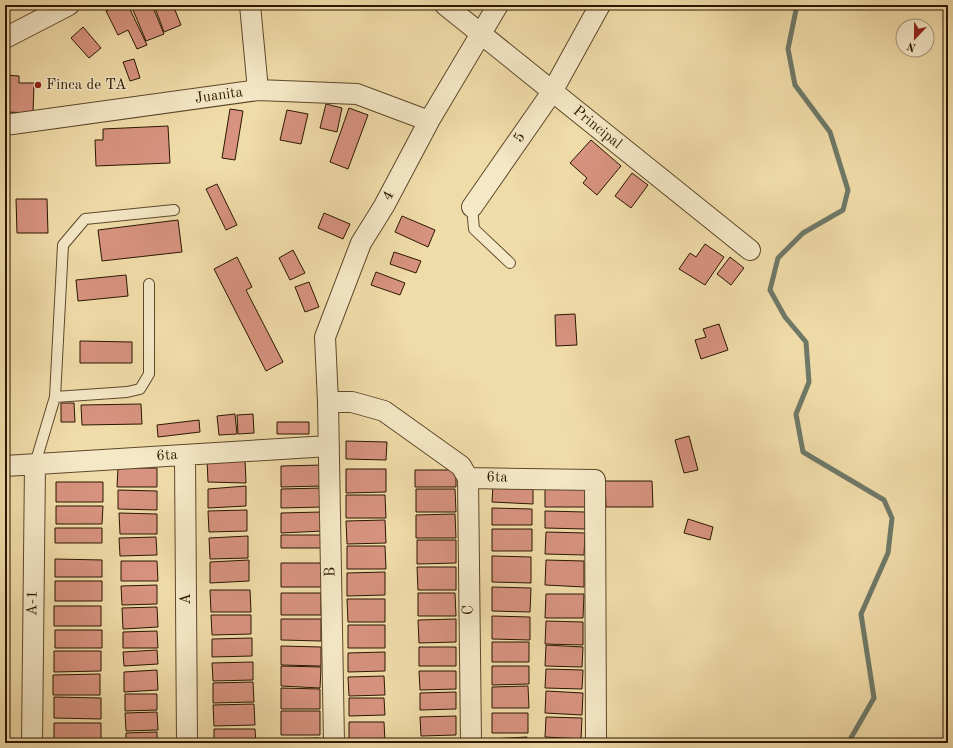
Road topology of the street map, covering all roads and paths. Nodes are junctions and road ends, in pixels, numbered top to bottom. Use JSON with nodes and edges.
{"nodes":[{"id":1,"x":69,"y":5,"type":"edge"},
{"id":2,"x":250,"y":5,"type":"edge"},
{"id":3,"x":445,"y":5,"type":"edge"},
{"id":4,"x":498,"y":5,"type":"edge"},
{"id":5,"x":600,"y":5,"type":"edge"},
{"id":6,"x":480,"y":34,"type":"junction"},
{"id":7,"x":5,"y":38,"type":"edge"},
{"id":8,"x":258,"y":90,"type":"junction"},
{"id":9,"x":552,"y":92,"type":"junction"},
{"id":10,"x":429,"y":121,"type":"junction"},
{"id":11,"x":5,"y":125,"type":"edge"},
{"id":12,"x":472,"y":207,"type":"joint"},
{"id":13,"x":174,"y":210,"type":"dead end"},
{"id":14,"x":750,"y":250,"type":"dead end"},
{"id":15,"x":510,"y":263,"type":"dead end"},
{"id":16,"x":149,"y":284,"type":"dead end"},
{"id":17,"x":55,"y":397,"type":"junction"},
{"id":18,"x":328,"y":402,"type":"junction"},
{"id":19,"x":329,"y":446,"type":"junction"},
{"id":20,"x":185,"y":455,"type":"junction"},
{"id":21,"x":35,"y":464,"type":"junction"},
{"id":22,"x":5,"y":466,"type":"edge"},
{"id":23,"x":468,"y":478,"type":"junction"},
{"id":24,"x":32,"y":743,"type":"edge"},
{"id":25,"x":187,"y":743,"type":"edge"},
{"id":26,"x":334,"y":743,"type":"edge"},
{"id":27,"x":471,"y":743,"type":"edge"},
{"id":28,"x":596,"y":743,"type":"edge"}],
"edges":[{"from":1,"to":7,"type":"street"},
{"from":2,"to":8,"type":"street"},
{"from":3,"to":6,"type":"street","name":"Principal"},
{"from":4,"to":6,"type":"street","name":"4"},
{"from":5,"to":9,"type":"street","name":"5"},
{"from":6,"to":9,"type":"street","name":"Principal"},
{"from":6,"to":10,"type":"street","name":"4"},
{"from":8,"to":10,"type":"street","name":"Juanita"},
{"from":8,"to":11,"type":"street","name":"Juanita"},
{"from":9,"to":12,"type":"street","name":"5"},
{"from":9,"to":14,"type":"street","name":"Principal"},
{"from":10,"to":18,"type":"street","name":"4"},
{"from":12,"to":15,"type":"lane","name":"5"},
{"from":13,"to":17,"type":"lane"},
{"from":16,"to":17,"type":"lane"},
{"from":17,"to":21,"type":"lane"},
{"from":18,"to":19,"type":"street","name":"B"},
{"from":18,"to":23,"type":"street","name":"6ta"},
{"from":19,"to":20,"type":"street","name":"6ta"},
{"from":19,"to":26,"type":"street","name":"B"},
{"from":20,"to":21,"type":"street","name":"6ta"},
{"from":20,"to":25,"type":"street","name":"A"},
{"from":21,"to":22,"type":"street","name":"6ta"},
{"from":21,"to":24,"type":"street","name":"A-1"},
{"from":23,"to":27,"type":"street","name":"C"},
{"from":23,"to":28,"type":"street","name":"6ta"}]}
